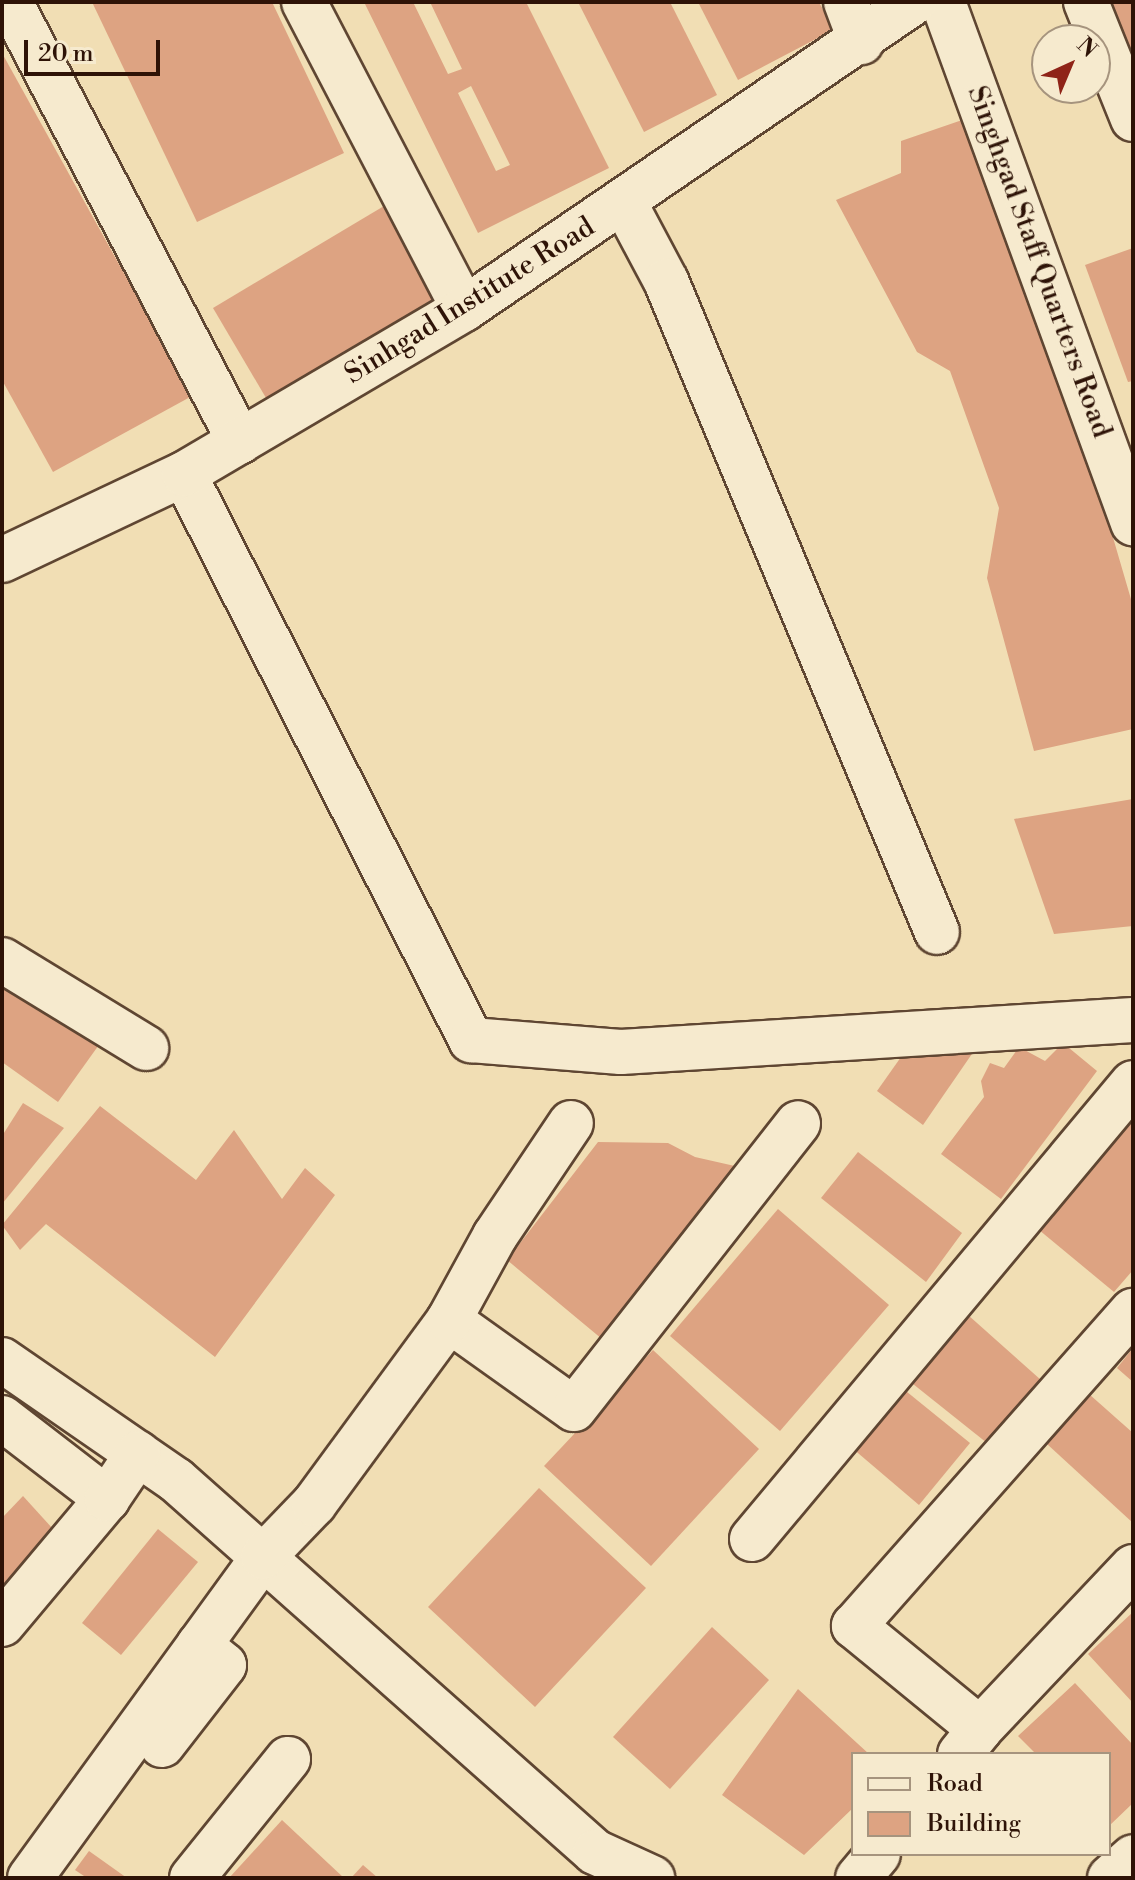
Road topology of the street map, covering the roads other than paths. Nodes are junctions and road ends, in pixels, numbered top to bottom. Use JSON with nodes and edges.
{"nodes":[{"id":1,"x":10,"y":2,"type":"edge"},
{"id":2,"x":304,"y":2,"type":"edge"},
{"id":3,"x":846,"y":2,"type":"edge"},
{"id":4,"x":1086,"y":2,"type":"edge"},
{"id":5,"x":915,"y":4,"type":"edge"},
{"id":6,"x":861,"y":42,"type":"junction"},
{"id":7,"x":1133,"y":119,"type":"edge"},
{"id":8,"x":625,"y":204,"type":"junction"},
{"id":9,"x":464,"y":309,"type":"junction"},
{"id":10,"x":240,"y":442,"type":"junction"},
{"id":11,"x":184,"y":474,"type":"junction"},
{"id":12,"x":1133,"y":523,"type":"edge"},
{"id":13,"x":2,"y":560,"type":"edge"},
{"id":14,"x":937,"y":932,"type":"dead end"},
{"id":15,"x":2,"y":960,"type":"edge"},
{"id":16,"x":1133,"y":1020,"type":"edge"},
{"id":17,"x":146,"y":1048,"type":"dead end"},
{"id":18,"x":1133,"y":1083,"type":"edge"},
{"id":19,"x":571,"y":1123,"type":"dead end"},
{"id":20,"x":798,"y":1123,"type":"dead end"},
{"id":21,"x":1133,"y":1311,"type":"edge"},
{"id":22,"x":449,"y":1320,"type":"junction"},
{"id":23,"x":2,"y":1360,"type":"edge"},
{"id":24,"x":66,"y":1404,"type":"junction"},
{"id":25,"x":18,"y":1430,"type":"edge"},
{"id":26,"x":138,"y":1453,"type":"junction"},
{"id":27,"x":107,"y":1499,"type":"junction"},
{"id":28,"x":752,"y":1539,"type":"dead end"},
{"id":29,"x":263,"y":1557,"type":"junction"},
{"id":30,"x":1133,"y":1567,"type":"edge"},
{"id":31,"x":2,"y":1624,"type":"edge"},
{"id":32,"x":970,"y":1741,"type":"edge"},
{"id":33,"x":288,"y":1759,"type":"dead end"},
{"id":34,"x":67,"y":1854,"type":"edge"},
{"id":35,"x":876,"y":1856,"type":"edge"},
{"id":36,"x":1133,"y":1857,"type":"edge"},
{"id":37,"x":586,"y":1865,"type":"edge"},
{"id":38,"x":30,"y":1878,"type":"edge"},
{"id":39,"x":192,"y":1878,"type":"edge"},
{"id":40,"x":652,"y":1878,"type":"edge"},
{"id":41,"x":858,"y":1878,"type":"edge"},
{"id":42,"x":1110,"y":1878,"type":"edge"}],
"edges":[{"from":1,"to":10,"type":"street"},
{"from":2,"to":9,"type":"street"},
{"from":3,"to":6,"type":"street"},
{"from":4,"to":7,"type":"street"},
{"from":5,"to":6,"type":"street","name":"Sinhgad Institute Road"},
{"from":5,"to":12,"type":"street","name":"Singhgad Staff Quarters Road"},
{"from":6,"to":8,"type":"street","name":"Sinhgad Institute Road"},
{"from":8,"to":9,"type":"street","name":"Sinhgad Institute Road"},
{"from":8,"to":14,"type":"street"},
{"from":9,"to":10,"type":"street","name":"Sinhgad Institute Road"},
{"from":10,"to":11,"type":"street","name":"Sinhgad Institute Road"},
{"from":11,"to":13,"type":"street","name":"Sinhgad Institute Road"},
{"from":11,"to":16,"type":"street"},
{"from":15,"to":17,"type":"street"},
{"from":18,"to":28,"type":"street"},
{"from":19,"to":22,"type":"street"},
{"from":20,"to":22,"type":"street"},
{"from":21,"to":32,"type":"street"},
{"from":22,"to":29,"type":"street"},
{"from":23,"to":24,"type":"street"},
{"from":24,"to":25,"type":"street"},
{"from":24,"to":26,"type":"street"},
{"from":25,"to":27,"type":"street"},
{"from":26,"to":27,"type":"street"},
{"from":26,"to":29,"type":"street"},
{"from":27,"to":31,"type":"street"},
{"from":29,"to":34,"type":"street"},
{"from":29,"to":37,"type":"street"},
{"from":30,"to":32,"type":"street"},
{"from":33,"to":39,"type":"street"},
{"from":34,"to":38,"type":"street"},
{"from":35,"to":41,"type":"street"},
{"from":36,"to":42,"type":"street"},
{"from":37,"to":40,"type":"street"}]}
